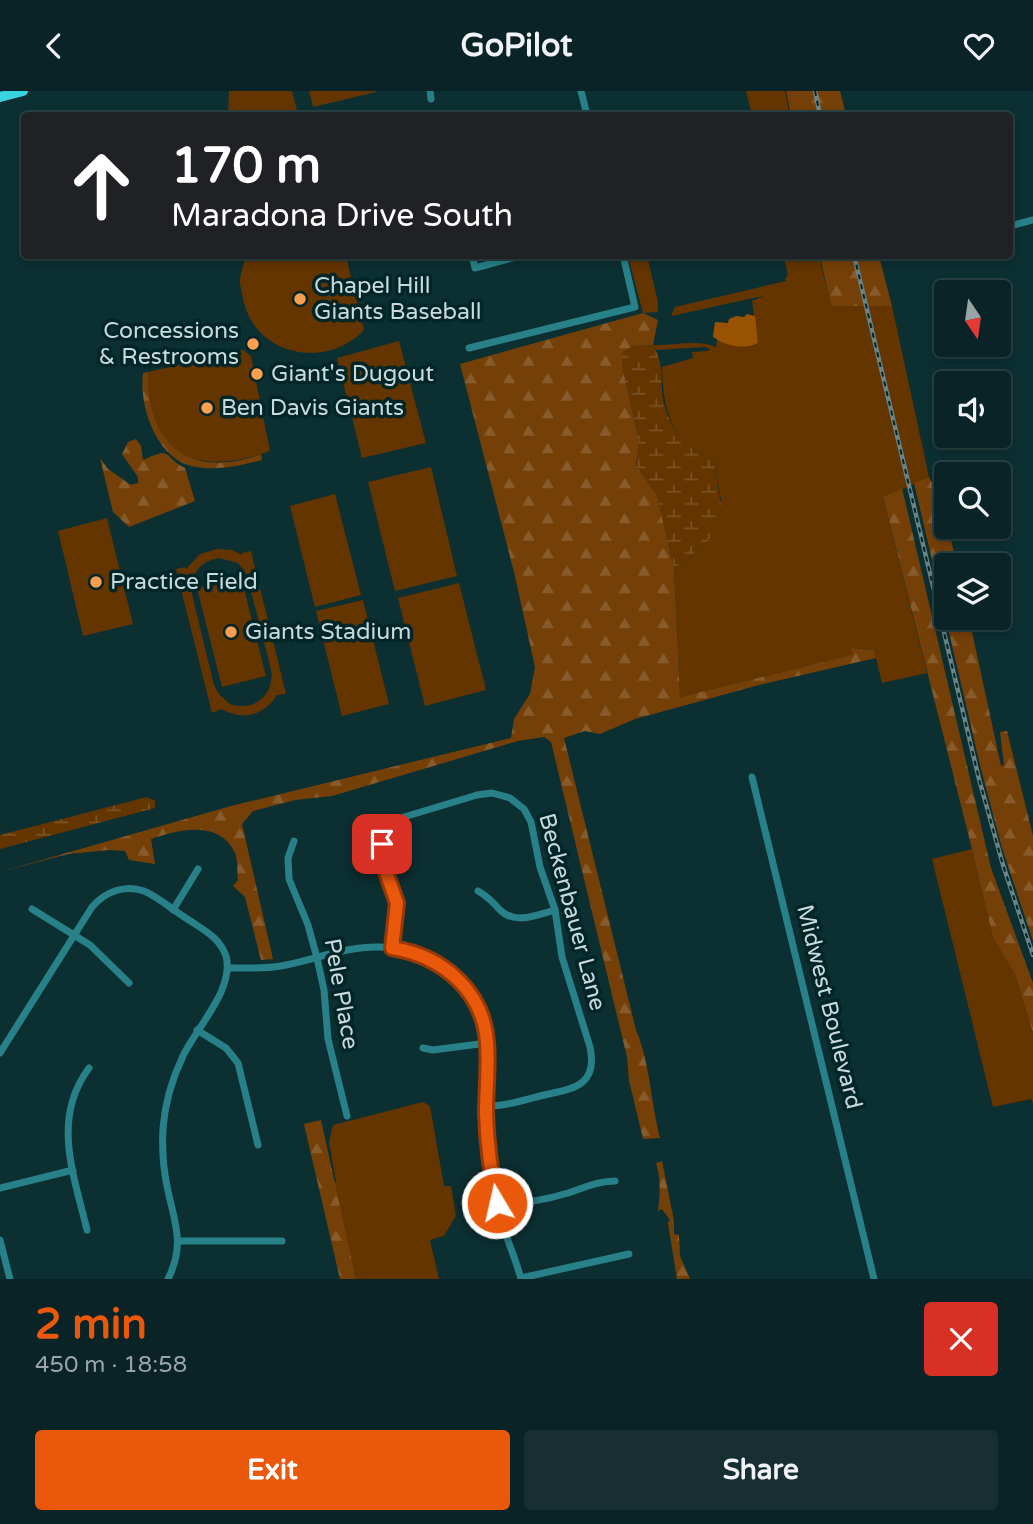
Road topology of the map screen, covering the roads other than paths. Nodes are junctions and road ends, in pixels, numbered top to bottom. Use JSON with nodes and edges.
{"nodes":[{"id":1,"x":23,"y":91,"type":"edge"},
{"id":2,"x":581,"y":91,"type":"edge"},
{"id":3,"x":0,"y":97,"type":"edge"},
{"id":4,"x":586,"y":112,"type":"edge"},
{"id":5,"x":1033,"y":220,"type":"edge"},
{"id":6,"x":1013,"y":225,"type":"edge"},
{"id":7,"x":473,"y":259,"type":"edge"},
{"id":8,"x":508,"y":259,"type":"edge"},
{"id":9,"x":624,"y":259,"type":"edge"},
{"id":10,"x":469,"y":348,"type":"dead end"},
{"id":11,"x":752,"y":777,"type":"dead end"},
{"id":12,"x":294,"y":841,"type":"dead end"},
{"id":13,"x":198,"y":869,"type":"dead end"},
{"id":14,"x":478,"y":891,"type":"dead end"},
{"id":15,"x":32,"y":909,"type":"dead end"},
{"id":16,"x":173,"y":910,"type":"junction"},
{"id":17,"x":555,"y":911,"type":"junction"},
{"id":18,"x":74,"y":935,"type":"junction"},
{"id":19,"x":392,"y":948,"type":"junction"},
{"id":20,"x":317,"y":958,"type":"junction"},
{"id":21,"x":228,"y":968,"type":"junction"},
{"id":22,"x":129,"y":983,"type":"dead end"},
{"id":23,"x":197,"y":1030,"type":"junction"},
{"id":24,"x":487,"y":1043,"type":"junction"},
{"id":25,"x":424,"y":1048,"type":"dead end"},
{"id":26,"x":0,"y":1053,"type":"edge"},
{"id":27,"x":89,"y":1068,"type":"dead end"},
{"id":28,"x":486,"y":1106,"type":"junction"},
{"id":29,"x":347,"y":1116,"type":"dead end"},
{"id":30,"x":258,"y":1145,"type":"dead end"},
{"id":31,"x":73,"y":1170,"type":"junction"},
{"id":32,"x":615,"y":1181,"type":"dead end"},
{"id":33,"x":0,"y":1188,"type":"edge"},
{"id":34,"x":497,"y":1203,"type":"junction"},
{"id":35,"x":87,"y":1230,"type":"dead end"},
{"id":36,"x":0,"y":1240,"type":"edge"},
{"id":37,"x":178,"y":1241,"type":"junction"},
{"id":38,"x":282,"y":1241,"type":"dead end"},
{"id":39,"x":629,"y":1254,"type":"dead end"},
{"id":40,"x":10,"y":1279,"type":"edge"},
{"id":41,"x":168,"y":1279,"type":"edge"},
{"id":42,"x":521,"y":1279,"type":"edge"},
{"id":43,"x":874,"y":1279,"type":"edge"}],
"edges":[{"from":1,"to":3,"type":"main road"},
{"from":2,"to":4,"type":"street"},
{"from":5,"to":6,"type":"street"},
{"from":7,"to":8,"type":"street"},
{"from":9,"to":10,"type":"street"},
{"from":11,"to":43,"type":"street","name":"Midwest Boulevard"},
{"from":12,"to":20,"type":"street","name":"Pele Place"},
{"from":13,"to":16,"type":"street"},
{"from":14,"to":17,"type":"street"},
{"from":15,"to":18,"type":"street"},
{"from":16,"to":18,"type":"street"},
{"from":16,"to":21,"type":"street"},
{"from":17,"to":19,"type":"street","name":"Beckenbauer Lane"},
{"from":17,"to":28,"type":"street","name":"Beckenbauer Lane"},
{"from":18,"to":22,"type":"street"},
{"from":18,"to":26,"type":"street"},
{"from":19,"to":20,"type":"street"},
{"from":19,"to":24,"type":"street"},
{"from":20,"to":21,"type":"street"},
{"from":20,"to":29,"type":"street","name":"Pele Place"},
{"from":21,"to":23,"type":"street"},
{"from":23,"to":30,"type":"street"},
{"from":23,"to":37,"type":"street"},
{"from":24,"to":25,"type":"street"},
{"from":24,"to":28,"type":"street"},
{"from":27,"to":31,"type":"street"},
{"from":28,"to":34,"type":"street"},
{"from":31,"to":33,"type":"street"},
{"from":31,"to":35,"type":"street"},
{"from":32,"to":34,"type":"street"},
{"from":34,"to":42,"type":"street"},
{"from":36,"to":40,"type":"street"},
{"from":37,"to":38,"type":"street"},
{"from":37,"to":41,"type":"street"},
{"from":39,"to":42,"type":"street"}]}
